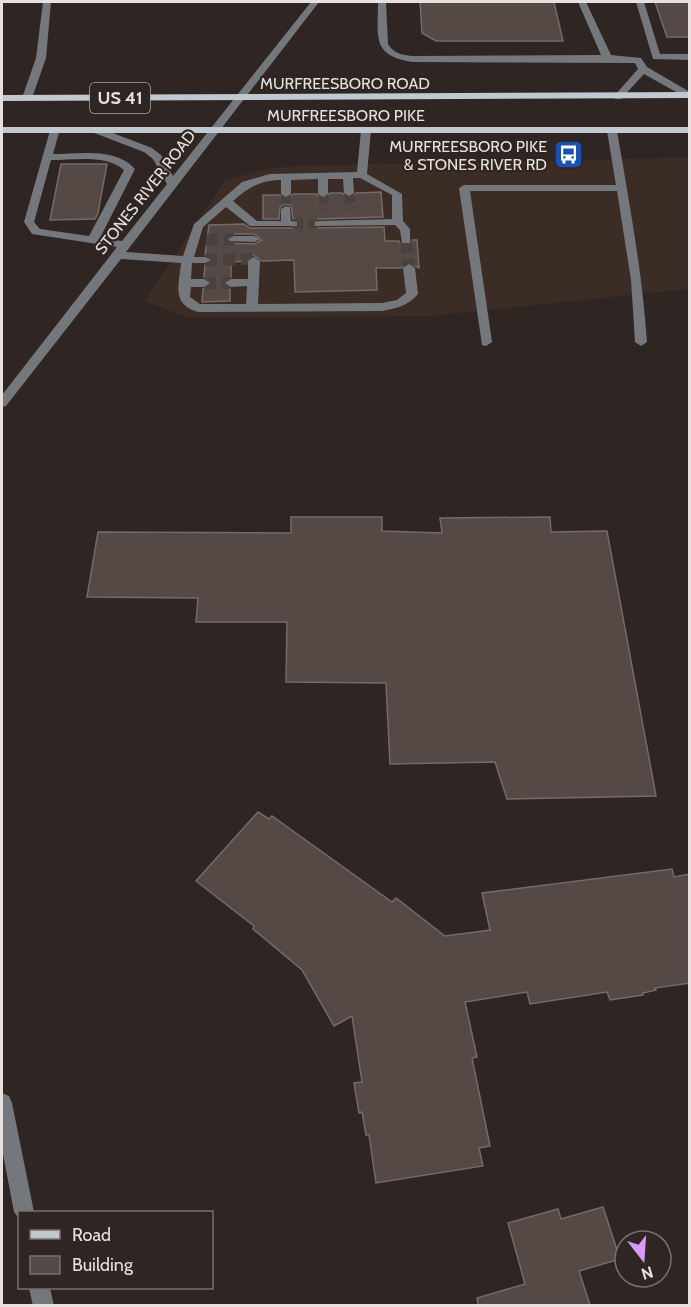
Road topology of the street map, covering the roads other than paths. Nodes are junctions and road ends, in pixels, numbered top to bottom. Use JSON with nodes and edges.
{"nodes":[{"id":1,"x":47,"y":2,"type":"edge"},
{"id":2,"x":315,"y":2,"type":"edge"},
{"id":3,"x":382,"y":2,"type":"edge"},
{"id":4,"x":582,"y":2,"type":"edge"},
{"id":5,"x":640,"y":2,"type":"edge"},
{"id":6,"x":656,"y":57,"type":"junction"},
{"id":7,"x":690,"y":57,"type":"edge"},
{"id":8,"x":607,"y":58,"type":"junction"},
{"id":9,"x":640,"y":65,"type":"junction"},
{"id":10,"x":689,"y":95,"type":"edge"},
{"id":11,"x":618,"y":97,"type":"junction"},
{"id":12,"x":2,"y":98,"type":"edge"},
{"id":13,"x":27,"y":98,"type":"junction"},
{"id":14,"x":238,"y":99,"type":"junction"},
{"id":15,"x":2,"y":129,"type":"edge"},
{"id":16,"x":55,"y":129,"type":"junction"},
{"id":17,"x":93,"y":129,"type":"junction"},
{"id":18,"x":213,"y":130,"type":"junction"},
{"id":19,"x":366,"y":130,"type":"junction"},
{"id":20,"x":612,"y":130,"type":"junction"},
{"id":21,"x":690,"y":130,"type":"edge"},
{"id":22,"x":47,"y":158,"type":"junction"},
{"id":23,"x":348,"y":175,"type":"junction"},
{"id":24,"x":362,"y":175,"type":"junction"},
{"id":25,"x":286,"y":176,"type":"junction"},
{"id":26,"x":323,"y":176,"type":"junction"},
{"id":27,"x":172,"y":183,"type":"junction"},
{"id":28,"x":623,"y":188,"type":"junction"},
{"id":29,"x":350,"y":193,"type":"tunnel mouth"},
{"id":30,"x":286,"y":194,"type":"tunnel mouth"},
{"id":31,"x":323,"y":194,"type":"tunnel mouth"},
{"id":32,"x":227,"y":202,"type":"junction"},
{"id":33,"x":286,"y":209,"type":"tunnel mouth"},
{"id":34,"x":352,"y":209,"type":"tunnel mouth"},
{"id":35,"x":325,"y":210,"type":"tunnel mouth"},
{"id":36,"x":398,"y":222,"type":"junction"},
{"id":37,"x":352,"y":223,"type":"junction"},
{"id":38,"x":254,"y":224,"type":"junction"},
{"id":39,"x":234,"y":239,"type":"tunnel mouth"},
{"id":40,"x":93,"y":240,"type":"junction"},
{"id":41,"x":194,"y":240,"type":"junction"},
{"id":42,"x":206,"y":240,"type":"tunnel mouth"},
{"id":43,"x":406,"y":240,"type":"tunnel mouth"},
{"id":44,"x":120,"y":250,"type":"junction"},
{"id":45,"x":187,"y":260,"type":"junction"},
{"id":46,"x":205,"y":260,"type":"tunnel mouth"},
{"id":47,"x":254,"y":261,"type":"dead end"},
{"id":48,"x":409,"y":268,"type":"tunnel mouth"},
{"id":49,"x":253,"y":282,"type":"junction"},
{"id":50,"x":185,"y":283,"type":"junction"},
{"id":51,"x":204,"y":283,"type":"tunnel mouth"},
{"id":52,"x":231,"y":283,"type":"tunnel mouth"},
{"id":53,"x":252,"y":308,"type":"junction"},
{"id":54,"x":486,"y":342,"type":"dead end"},
{"id":55,"x":641,"y":342,"type":"dead end"},
{"id":56,"x":2,"y":403,"type":"edge"},
{"id":57,"x":2,"y":1103,"type":"edge"},
{"id":58,"x":24,"y":1211,"type":"edge"},
{"id":59,"x":40,"y":1289,"type":"edge"},
{"id":60,"x":44,"y":1305,"type":"edge"}],
"edges":[{"from":1,"to":13,"type":"street"},
{"from":2,"to":14,"type":"street","name":"STONES RIVER ROAD"},
{"from":3,"to":8,"type":"street"},
{"from":4,"to":8,"type":"street"},
{"from":5,"to":6,"type":"street"},
{"from":6,"to":7,"type":"street"},
{"from":6,"to":9,"type":"street"},
{"from":8,"to":9,"type":"street"},
{"from":9,"to":10,"type":"street"},
{"from":9,"to":11,"type":"street"},
{"from":10,"to":11,"type":"main road","name":"MURFREESBORO ROAD"},
{"from":11,"to":14,"type":"main road","name":"MURFREESBORO ROAD"},
{"from":12,"to":13,"type":"main road","name":"MURFREESBORO ROAD","number":"US 41"},
{"from":13,"to":14,"type":"main road","name":"MURFREESBORO ROAD","number":"US 41"},
{"from":14,"to":18,"type":"street","name":"STONES RIVER ROAD"},
{"from":15,"to":16,"type":"main road","name":"MURFREESBORO PIKE"},
{"from":16,"to":17,"type":"main road","name":"MURFREESBORO PIKE"},
{"from":16,"to":22,"type":"street"},
{"from":17,"to":18,"type":"main road","name":"MURFREESBORO PIKE"},
{"from":17,"to":27,"type":"street"},
{"from":18,"to":19,"type":"main road","name":"MURFREESBORO PIKE"},
{"from":18,"to":27,"type":"street","name":"STONES RIVER ROAD"},
{"from":19,"to":20,"type":"main road","name":"MURFREESBORO PIKE"},
{"from":19,"to":24,"type":"street"},
{"from":20,"to":21,"type":"main road","name":"MURFREESBORO PIKE"},
{"from":20,"to":28,"type":"street"},
{"from":22,"to":40,"type":"street"},
{"from":22,"to":40,"type":"street"},
{"from":23,"to":24,"type":"street"},
{"from":23,"to":26,"type":"street"},
{"from":23,"to":29,"type":"street"},
{"from":24,"to":36,"type":"street"},
{"from":25,"to":26,"type":"street"},
{"from":25,"to":30,"type":"street"},
{"from":25,"to":32,"type":"street"},
{"from":26,"to":31,"type":"street"},
{"from":27,"to":44,"type":"street","name":"STONES RIVER ROAD"},
{"from":28,"to":54,"type":"street"},
{"from":28,"to":55,"type":"street"},
{"from":32,"to":38,"type":"street"},
{"from":32,"to":41,"type":"street"},
{"from":33,"to":38,"type":"street"},
{"from":34,"to":37,"type":"street"},
{"from":35,"to":37,"type":"street"},
{"from":36,"to":37,"type":"street"},
{"from":36,"to":43,"type":"street"},
{"from":38,"to":39,"type":"street"},
{"from":40,"to":44,"type":"street"},
{"from":41,"to":42,"type":"street"},
{"from":41,"to":45,"type":"street"},
{"from":44,"to":45,"type":"street"},
{"from":44,"to":56,"type":"street","name":"STONES RIVER ROAD"},
{"from":45,"to":46,"type":"street"},
{"from":45,"to":50,"type":"street"},
{"from":47,"to":49,"type":"street"},
{"from":48,"to":53,"type":"street"},
{"from":49,"to":52,"type":"street"},
{"from":49,"to":53,"type":"street"},
{"from":50,"to":51,"type":"street"},
{"from":50,"to":53,"type":"street"},
{"from":57,"to":58,"type":"street"},
{"from":59,"to":60,"type":"street"}]}
